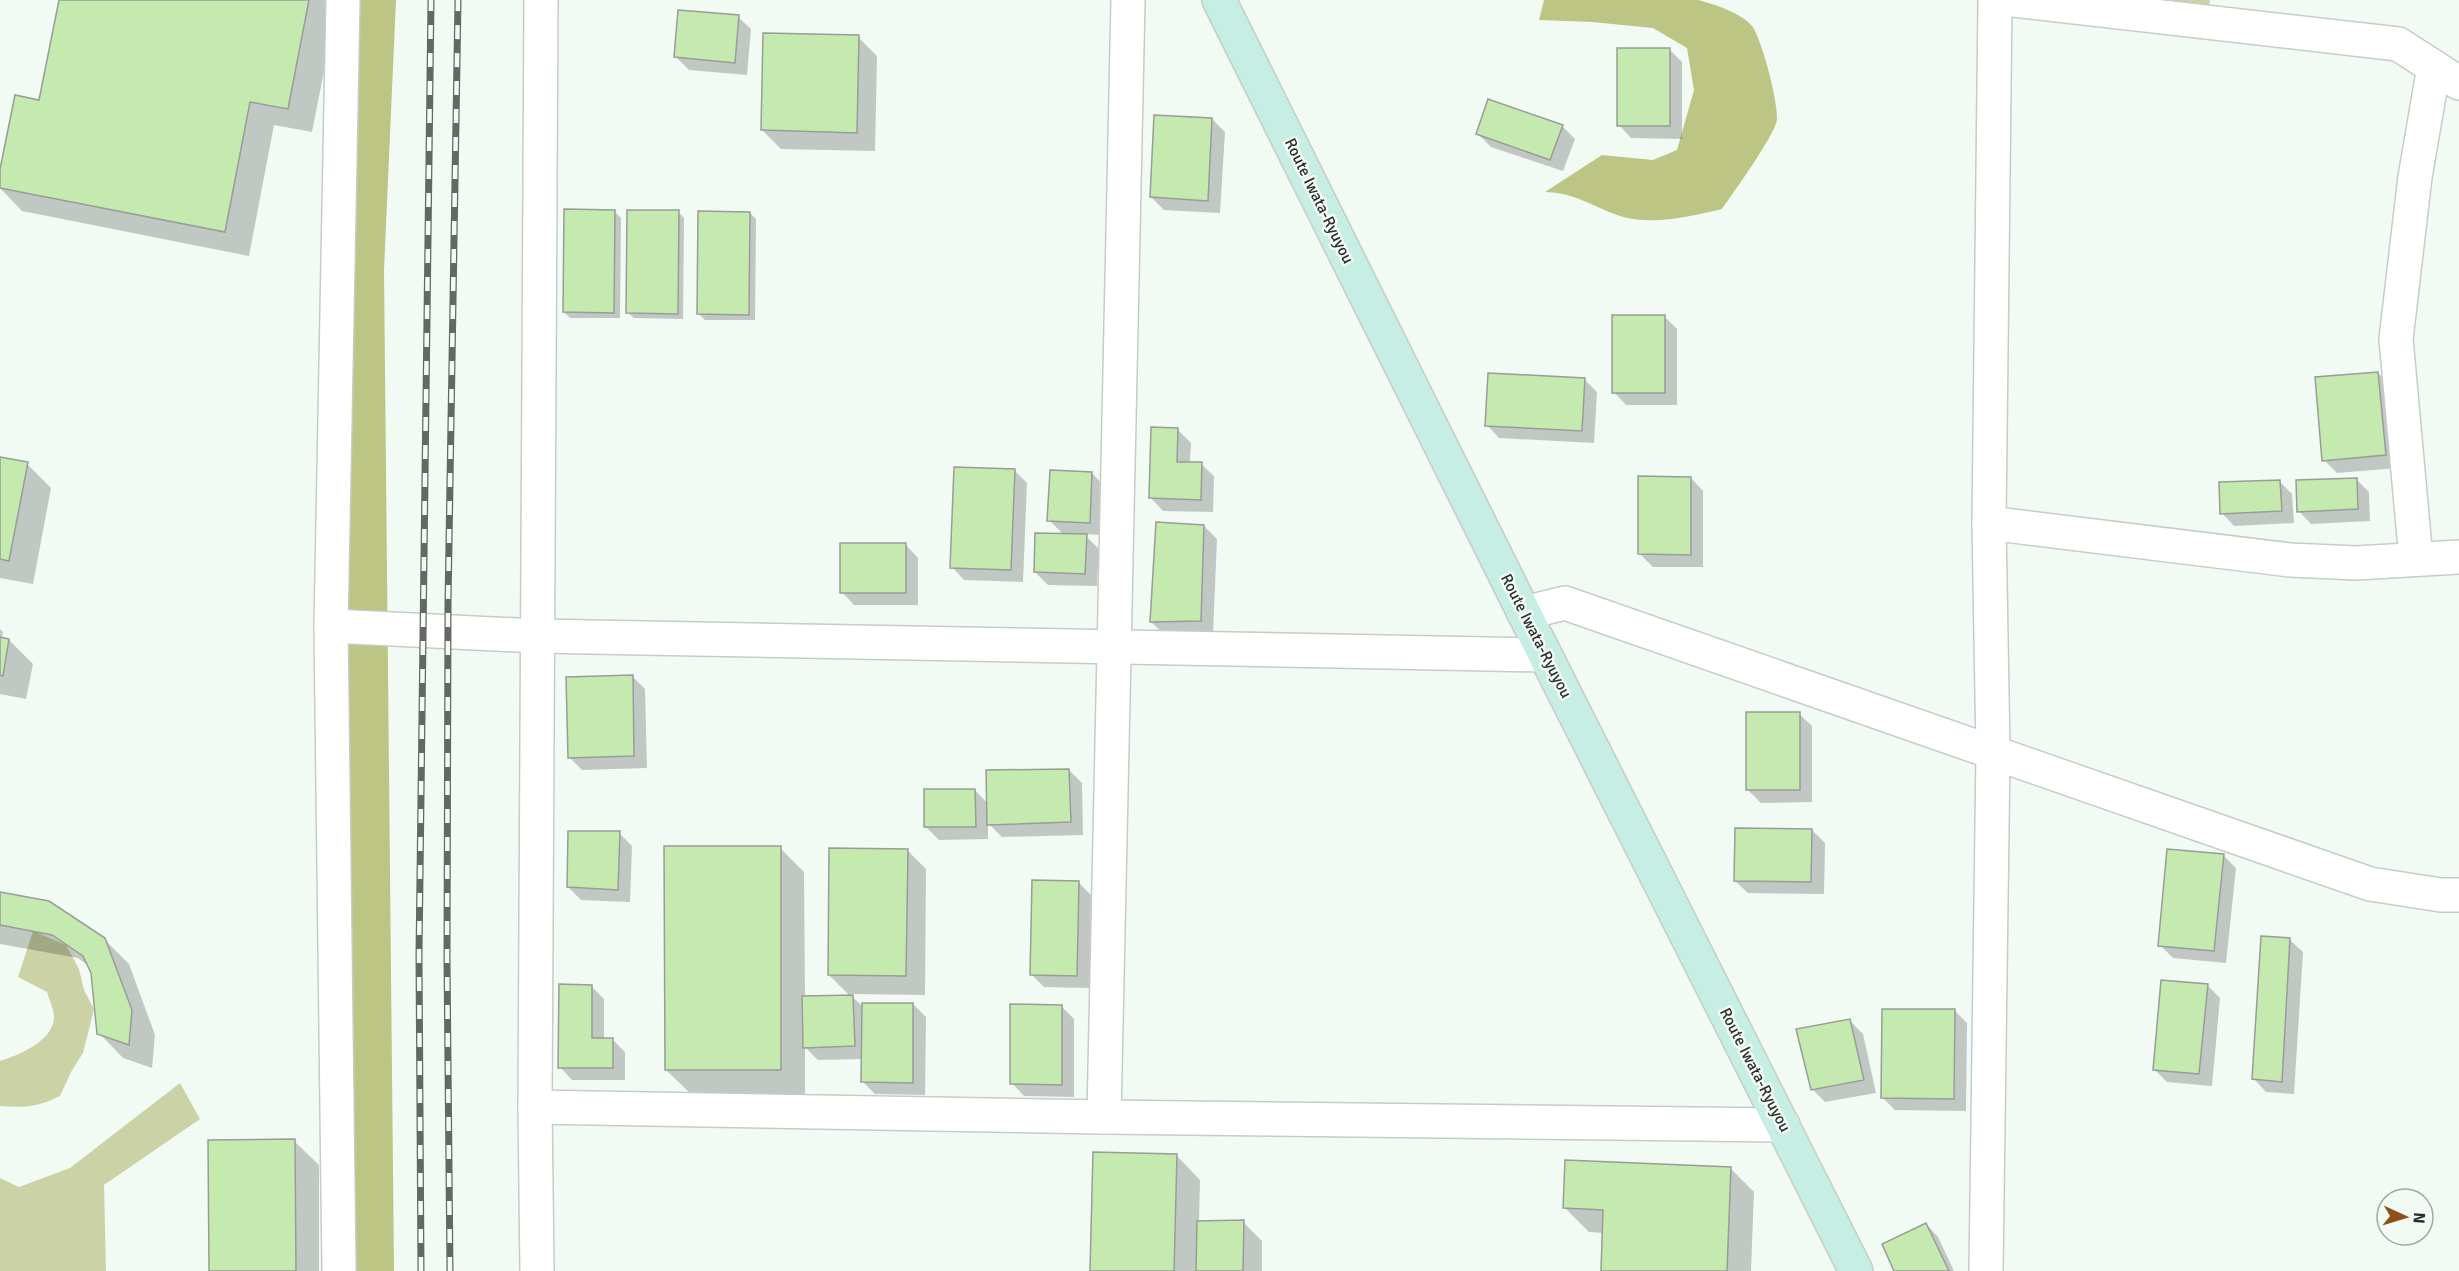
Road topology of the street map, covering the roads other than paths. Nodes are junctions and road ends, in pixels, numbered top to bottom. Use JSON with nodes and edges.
{"nodes":[{"id":1,"x":343,"y":0,"type":"edge"},
{"id":2,"x":541,"y":0,"type":"edge"},
{"id":3,"x":1128,"y":0,"type":"edge"},
{"id":4,"x":1219,"y":0,"type":"edge"},
{"id":5,"x":1995,"y":0,"type":"edge"},
{"id":6,"x":2014,"y":0,"type":"edge"},
{"id":7,"x":2447,"y":75,"type":"edge"},
{"id":8,"x":1989,"y":523,"type":"junction"},
{"id":9,"x":2459,"y":557,"type":"edge"},
{"id":10,"x":2416,"y":559,"type":"junction"},
{"id":11,"x":1524,"y":613,"type":"junction"},
{"id":12,"x":331,"y":626,"type":"junction"},
{"id":13,"x":537,"y":636,"type":"junction"},
{"id":14,"x":1113,"y":647,"type":"junction"},
{"id":15,"x":1545,"y":656,"type":"junction"},
{"id":16,"x":1993,"y":752,"type":"junction"},
{"id":17,"x":2459,"y":895,"type":"edge"},
{"id":18,"x":535,"y":1107,"type":"junction"},
{"id":19,"x":1104,"y":1117,"type":"junction"},
{"id":20,"x":1783,"y":1125,"type":"junction"},
{"id":21,"x":339,"y":1271,"type":"edge"},
{"id":22,"x":537,"y":1271,"type":"edge"},
{"id":23,"x":1856,"y":1271,"type":"edge"},
{"id":24,"x":1986,"y":1271,"type":"edge"}],
"edges":[{"from":1,"to":12,"type":"street"},
{"from":2,"to":13,"type":"street"},
{"from":3,"to":14,"type":"street"},
{"from":4,"to":11,"type":"main road","name":"Route Iwata-Ryuyou"},
{"from":5,"to":8,"type":"street"},
{"from":6,"to":7,"type":"street"},
{"from":7,"to":10,"type":"street"},
{"from":8,"to":10,"type":"street"},
{"from":8,"to":16,"type":"street"},
{"from":9,"to":10,"type":"street"},
{"from":11,"to":15,"type":"main road","name":"Route Iwata-Ryuyou"},
{"from":11,"to":16,"type":"street"},
{"from":12,"to":13,"type":"street"},
{"from":12,"to":21,"type":"street"},
{"from":13,"to":14,"type":"street"},
{"from":13,"to":18,"type":"street"},
{"from":14,"to":15,"type":"street"},
{"from":14,"to":19,"type":"street"},
{"from":15,"to":20,"type":"main road","name":"Route Iwata-Ryuyou"},
{"from":16,"to":17,"type":"street"},
{"from":16,"to":24,"type":"street"},
{"from":18,"to":19,"type":"street"},
{"from":18,"to":22,"type":"street"},
{"from":19,"to":20,"type":"street"},
{"from":20,"to":23,"type":"main road","name":"Route Iwata-Ryuyou"}]}
